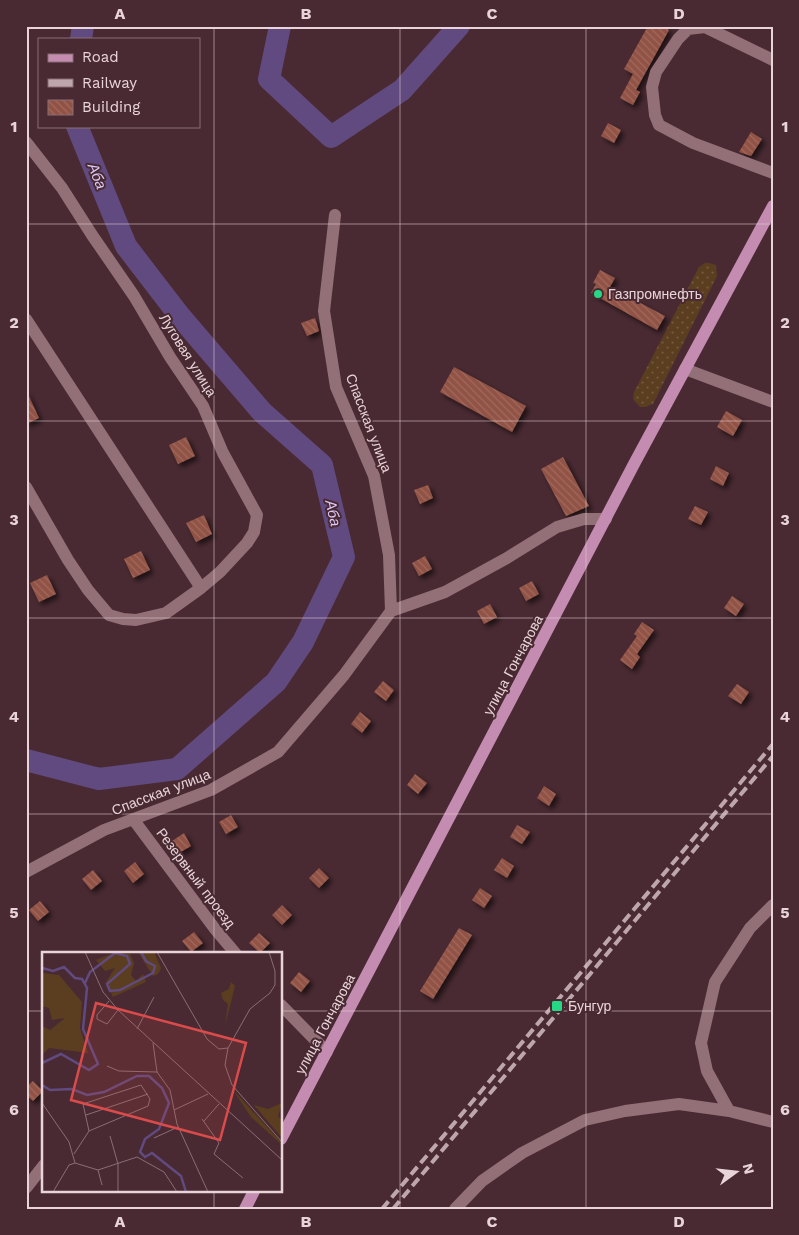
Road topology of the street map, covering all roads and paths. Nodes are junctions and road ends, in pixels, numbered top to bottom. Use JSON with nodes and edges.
{"nodes":[{"id":1,"x":773,"y":60,"type":"edge"},
{"id":2,"x":26,"y":142,"type":"edge"},
{"id":3,"x":773,"y":172,"type":"edge"},
{"id":4,"x":773,"y":206,"type":"edge"},
{"id":5,"x":335,"y":215,"type":"dead end"},
{"id":6,"x":26,"y":319,"type":"edge"},
{"id":7,"x":685,"y":369,"type":"junction"},
{"id":8,"x":773,"y":402,"type":"edge"},
{"id":9,"x":26,"y":487,"type":"edge"},
{"id":10,"x":606,"y":519,"type":"junction"},
{"id":11,"x":201,"y":588,"type":"junction"},
{"id":12,"x":391,"y":611,"type":"junction"},
{"id":13,"x":133,"y":819,"type":"junction"},
{"id":14,"x":26,"y":872,"type":"edge"},
{"id":15,"x":773,"y":905,"type":"edge"},
{"id":16,"x":234,"y":952,"type":"edge"},
{"id":17,"x":282,"y":1007,"type":"edge"},
{"id":18,"x":327,"y":1052,"type":"junction"},
{"id":19,"x":729,"y":1111,"type":"junction"},
{"id":20,"x":773,"y":1122,"type":"edge"},
{"id":21,"x":282,"y":1137,"type":"edge"},
{"id":22,"x":42,"y":1168,"type":"edge"},
{"id":23,"x":26,"y":1188,"type":"edge"},
{"id":24,"x":254,"y":1192,"type":"edge"},
{"id":25,"x":245,"y":1209,"type":"edge"},
{"id":26,"x":455,"y":1209,"type":"edge"}],
"edges":[{"from":1,"to":3,"type":"street"},
{"from":2,"to":11,"type":"street","name":"Луговая улица"},
{"from":4,"to":7,"type":"main road","name":"улица Гончарова"},
{"from":5,"to":12,"type":"street","name":"Спасская улица"},
{"from":6,"to":11,"type":"street"},
{"from":7,"to":8,"type":"street"},
{"from":7,"to":10,"type":"main road","name":"улица Гончарова"},
{"from":9,"to":11,"type":"street","name":"Луговая улица"},
{"from":10,"to":12,"type":"street"},
{"from":10,"to":18,"type":"main road","name":"улица Гончарова"},
{"from":12,"to":13,"type":"street","name":"Спасская улица"},
{"from":13,"to":14,"type":"street","name":"Спасская улица"},
{"from":13,"to":16,"type":"street","name":"Резервный проезд"},
{"from":15,"to":19,"type":"street"},
{"from":17,"to":18,"type":"street"},
{"from":18,"to":21,"type":"main road","name":"улица Гончарова"},
{"from":19,"to":20,"type":"street"},
{"from":19,"to":26,"type":"street"},
{"from":22,"to":23,"type":"street"},
{"from":24,"to":25,"type":"main road"}]}
